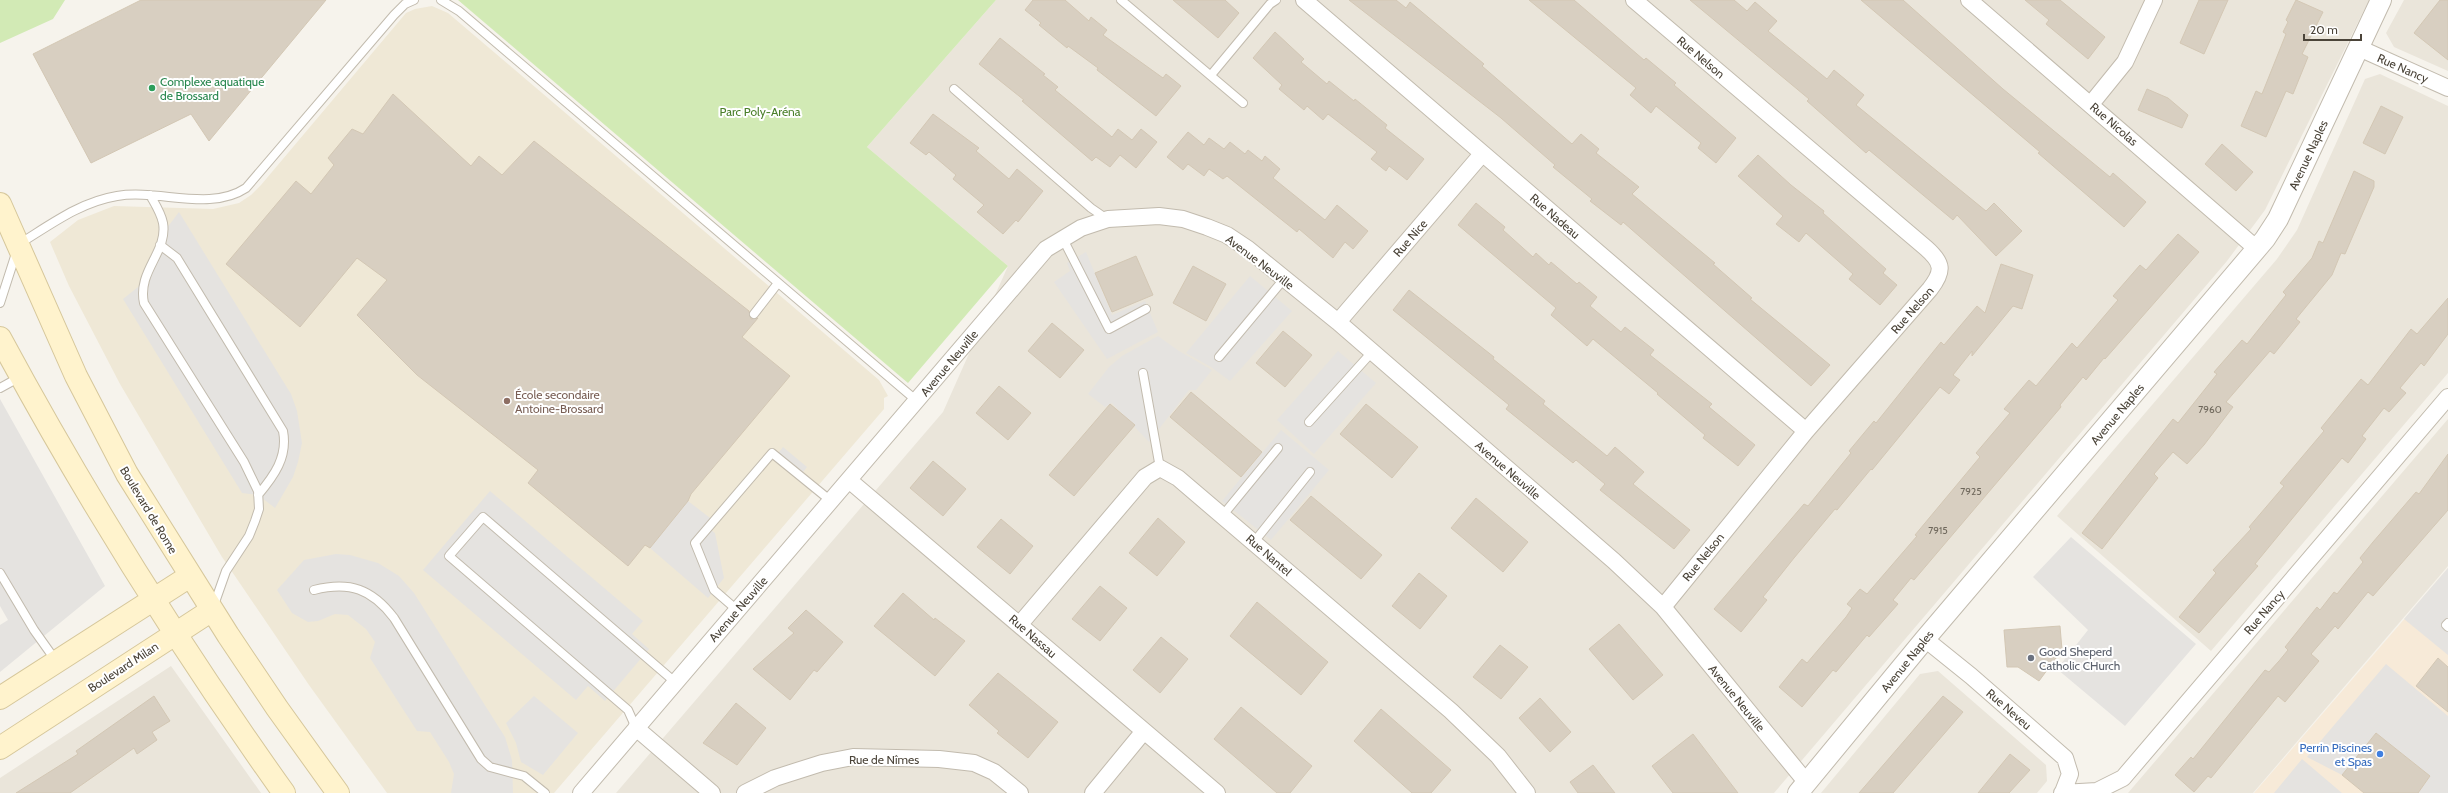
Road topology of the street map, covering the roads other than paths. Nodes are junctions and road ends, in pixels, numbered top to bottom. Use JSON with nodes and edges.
{"nodes":[{"id":1,"x":414,"y":0,"type":"edge"},
{"id":2,"x":441,"y":0,"type":"edge"},
{"id":3,"x":1121,"y":0,"type":"edge"},
{"id":4,"x":1276,"y":0,"type":"edge"},
{"id":5,"x":1304,"y":0,"type":"edge"},
{"id":6,"x":1634,"y":0,"type":"edge"},
{"id":7,"x":1969,"y":0,"type":"edge"},
{"id":8,"x":2154,"y":0,"type":"edge"},
{"id":9,"x":2381,"y":0,"type":"edge"},
{"id":10,"x":2359,"y":48,"type":"junction"},
{"id":11,"x":1211,"y":75,"type":"junction"},
{"id":12,"x":954,"y":88,"type":"dead end"},
{"id":13,"x":2448,"y":88,"type":"edge"},
{"id":14,"x":1243,"y":103,"type":"dead end"},
{"id":15,"x":2091,"y":104,"type":"junction"},
{"id":16,"x":1482,"y":154,"type":"junction"},
{"id":17,"x":150,"y":195,"type":"junction"},
{"id":18,"x":0,"y":204,"type":"edge"},
{"id":19,"x":1108,"y":219,"type":"junction"},
{"id":20,"x":1062,"y":237,"type":"junction"},
{"id":21,"x":19,"y":244,"type":"junction"},
{"id":22,"x":160,"y":245,"type":"junction"},
{"id":23,"x":2257,"y":249,"type":"junction"},
{"id":24,"x":1284,"y":279,"type":"junction"},
{"id":25,"x":778,"y":284,"type":"junction"},
{"id":26,"x":0,"y":303,"type":"edge"},
{"id":27,"x":1146,"y":310,"type":"dead end"},
{"id":28,"x":754,"y":314,"type":"dead end"},
{"id":29,"x":1338,"y":322,"type":"junction"},
{"id":30,"x":0,"y":338,"type":"edge"},
{"id":31,"x":1372,"y":352,"type":"junction"},
{"id":32,"x":1219,"y":357,"type":"dead end"},
{"id":33,"x":1144,"y":373,"type":"dead end"},
{"id":34,"x":21,"y":377,"type":"junction"},
{"id":35,"x":0,"y":388,"type":"edge"},
{"id":36,"x":2448,"y":397,"type":"edge"},
{"id":37,"x":917,"y":401,"type":"junction"},
{"id":38,"x":1309,"y":422,"type":"dead end"},
{"id":39,"x":1806,"y":431,"type":"junction"},
{"id":40,"x":1278,"y":448,"type":"dead end"},
{"id":41,"x":1160,"y":468,"type":"junction"},
{"id":42,"x":1310,"y":472,"type":"dead end"},
{"id":43,"x":850,"y":481,"type":"junction"},
{"id":44,"x":258,"y":495,"type":"junction"},
{"id":45,"x":831,"y":501,"type":"junction"},
{"id":46,"x":1223,"y":515,"type":"junction"},
{"id":47,"x":1254,"y":542,"type":"junction"},
{"id":48,"x":0,"y":573,"type":"edge"},
{"id":49,"x":190,"y":576,"type":"junction"},
{"id":50,"x":314,"y":590,"type":"dead end"},
{"id":51,"x":152,"y":600,"type":"junction"},
{"id":52,"x":1663,"y":607,"type":"junction"},
{"id":53,"x":212,"y":610,"type":"junction"},
{"id":54,"x":738,"y":610,"type":"junction"},
{"id":55,"x":2448,"y":623,"type":"edge"},
{"id":56,"x":1020,"y":624,"type":"junction"},
{"id":57,"x":2448,"y":627,"type":"edge"},
{"id":58,"x":174,"y":634,"type":"junction"},
{"id":59,"x":1925,"y":639,"type":"junction"},
{"id":60,"x":56,"y":662,"type":"junction"},
{"id":61,"x":675,"y":682,"type":"junction"},
{"id":62,"x":0,"y":698,"type":"edge"},
{"id":63,"x":636,"y":728,"type":"junction"},
{"id":64,"x":1144,"y":731,"type":"junction"},
{"id":65,"x":0,"y":748,"type":"edge"},
{"id":66,"x":1802,"y":788,"type":"edge"},
{"id":67,"x":284,"y":793,"type":"edge"},
{"id":68,"x":338,"y":793,"type":"edge"},
{"id":69,"x":545,"y":793,"type":"edge"},
{"id":70,"x":581,"y":793,"type":"edge"},
{"id":71,"x":712,"y":793,"type":"edge"},
{"id":72,"x":745,"y":793,"type":"edge"},
{"id":73,"x":1020,"y":793,"type":"edge"},
{"id":74,"x":1093,"y":793,"type":"edge"},
{"id":75,"x":1217,"y":793,"type":"edge"},
{"id":76,"x":1528,"y":793,"type":"edge"},
{"id":77,"x":2062,"y":793,"type":"edge"}],
"edges":[{"from":1,"to":17,"type":"lane"},
{"from":2,"to":25,"type":"lane"},
{"from":3,"to":11,"type":"lane"},
{"from":4,"to":11,"type":"lane"},
{"from":5,"to":16,"type":"street","name":"Rue Nadeau"},
{"from":6,"to":39,"type":"street","name":"Rue Nelson"},
{"from":7,"to":15,"type":"street","name":"Rue Nicolas"},
{"from":8,"to":15,"type":"street"},
{"from":9,"to":10,"type":"street","name":"Avenue Naples"},
{"from":10,"to":13,"type":"street","name":"Rue Nancy"},
{"from":10,"to":23,"type":"street","name":"Avenue Naples"},
{"from":11,"to":14,"type":"lane"},
{"from":12,"to":19,"type":"lane"},
{"from":15,"to":23,"type":"street","name":"Rue Nicolas"},
{"from":16,"to":29,"type":"street","name":"Rue Nice"},
{"from":16,"to":39,"type":"street","name":"Rue Nadeau"},
{"from":17,"to":21,"type":"lane"},
{"from":17,"to":22,"type":"lane"},
{"from":18,"to":21,"type":"main road","name":"Boulevard de Rome"},
{"from":19,"to":20,"type":"street","name":"Avenue Neuville"},
{"from":19,"to":24,"type":"street","name":"Avenue Neuville"},
{"from":20,"to":27,"type":"lane"},
{"from":20,"to":37,"type":"street","name":"Avenue Neuville"},
{"from":21,"to":26,"type":"lane"},
{"from":21,"to":49,"type":"main road","name":"Boulevard de Rome"},
{"from":22,"to":44,"type":"lane"},
{"from":22,"to":44,"type":"lane"},
{"from":23,"to":59,"type":"street","name":"Avenue Naples"},
{"from":24,"to":29,"type":"street","name":"Avenue Neuville"},
{"from":24,"to":32,"type":"lane"},
{"from":25,"to":28,"type":"lane"},
{"from":25,"to":37,"type":"lane"},
{"from":29,"to":31,"type":"street","name":"Avenue Neuville"},
{"from":30,"to":34,"type":"main road"},
{"from":31,"to":38,"type":"lane"},
{"from":31,"to":52,"type":"street","name":"Avenue Neuville"},
{"from":33,"to":41,"type":"lane"},
{"from":34,"to":35,"type":"lane"},
{"from":34,"to":51,"type":"main road"},
{"from":36,"to":77,"type":"street","name":"Rue Nancy"},
{"from":37,"to":43,"type":"street","name":"Avenue Neuville"},
{"from":39,"to":52,"type":"street","name":"Rue Nelson"},
{"from":40,"to":46,"type":"lane"},
{"from":41,"to":46,"type":"street","name":"Rue Nantel"},
{"from":41,"to":56,"type":"street"},
{"from":42,"to":47,"type":"lane"},
{"from":43,"to":45,"type":"street","name":"Avenue Neuville"},
{"from":43,"to":56,"type":"street","name":"Rue Nassau"},
{"from":44,"to":53,"type":"lane"},
{"from":45,"to":54,"type":"street","name":"Avenue Neuville"},
{"from":45,"to":54,"type":"lane"},
{"from":46,"to":47,"type":"street","name":"Rue Nantel"},
{"from":47,"to":76,"type":"street","name":"Rue Nantel"},
{"from":48,"to":60,"type":"lane"},
{"from":49,"to":51,"type":"main road"},
{"from":49,"to":53,"type":"main road","name":"Boulevard de Rome"},
{"from":50,"to":69,"type":"lane"},
{"from":51,"to":58,"type":"main road"},
{"from":51,"to":60,"type":"main road"},
{"from":52,"to":66,"type":"street","name":"Avenue Neuville"},
{"from":53,"to":58,"type":"main road","name":"Boulevard Milan"},
{"from":53,"to":68,"type":"main road","name":"Boulevard de Rome"},
{"from":54,"to":61,"type":"street","name":"Avenue Neuville"},
{"from":55,"to":57,"type":"lane"},
{"from":56,"to":64,"type":"street","name":"Rue Nassau"},
{"from":58,"to":65,"type":"main road","name":"Boulevard Milan"},
{"from":58,"to":67,"type":"main road"},
{"from":59,"to":66,"type":"street","name":"Avenue Naples"},
{"from":59,"to":77,"type":"street","name":"Rue Neveu"},
{"from":60,"to":62,"type":"main road"},
{"from":61,"to":63,"type":"street","name":"Avenue Neuville"},
{"from":61,"to":63,"type":"lane"},
{"from":63,"to":70,"type":"street","name":"Avenue Neuville"},
{"from":63,"to":71,"type":"street"},
{"from":64,"to":74,"type":"street"},
{"from":64,"to":75,"type":"street","name":"Rue Nassau"},
{"from":72,"to":73,"type":"street","name":"Rue de Nîmes"}]}
